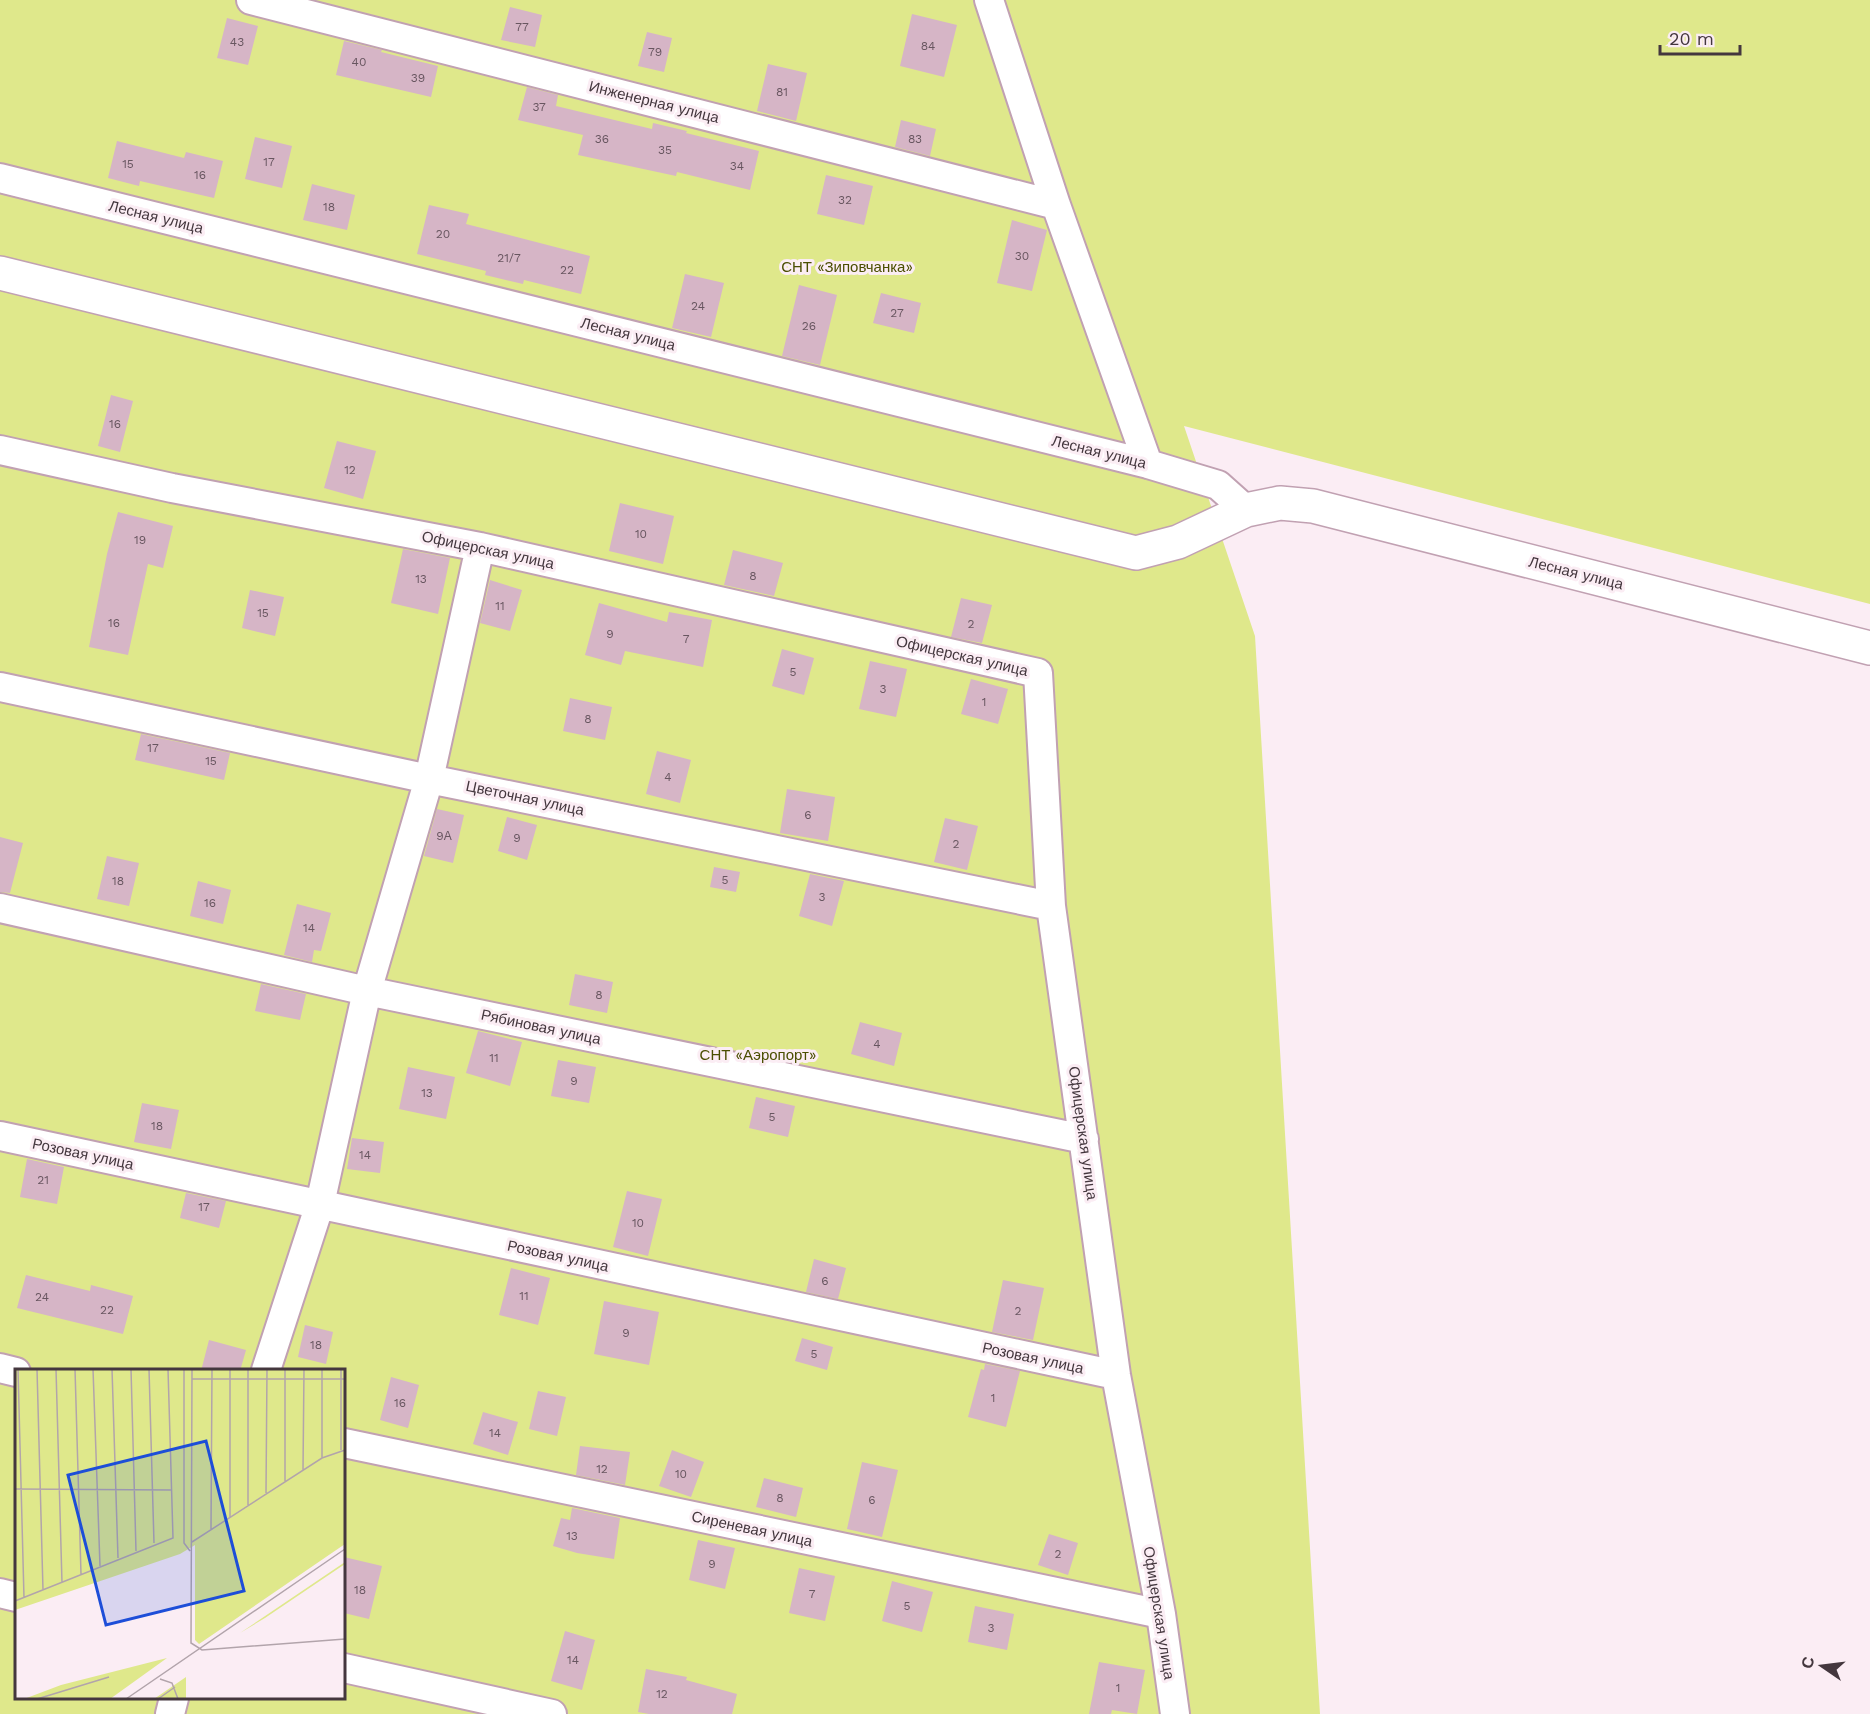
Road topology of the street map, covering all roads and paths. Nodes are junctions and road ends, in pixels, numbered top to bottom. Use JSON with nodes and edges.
{"nodes":[{"id":1,"x":251,"y":0,"type":"edge"},
{"id":2,"x":989,"y":0,"type":"edge"},
{"id":3,"x":0,"y":178,"type":"edge"},
{"id":4,"x":1056,"y":205,"type":"junction"},
{"id":5,"x":0,"y":273,"type":"edge"},
{"id":6,"x":0,"y":450,"type":"edge"},
{"id":7,"x":1148,"y":464,"type":"junction"},
{"id":8,"x":1246,"y":510,"type":"junction"},
{"id":9,"x":480,"y":547,"type":"junction"},
{"id":10,"x":1870,"y":648,"type":"edge"},
{"id":11,"x":0,"y":687,"type":"edge"},
{"id":12,"x":429,"y":779,"type":"junction"},
{"id":13,"x":1051,"y":906,"type":"junction"},
{"id":14,"x":0,"y":908,"type":"edge"},
{"id":15,"x":368,"y":991,"type":"junction"},
{"id":16,"x":0,"y":1136,"type":"edge"},
{"id":17,"x":1084,"y":1139,"type":"junction"},
{"id":18,"x":320,"y":1204,"type":"junction"},
{"id":19,"x":0,"y":1368,"type":"edge"},
{"id":20,"x":267,"y":1369,"type":"edge"},
{"id":21,"x":15,"y":1372,"type":"edge"},
{"id":22,"x":1116,"y":1375,"type":"junction"},
{"id":23,"x":345,"y":1443,"type":"edge"},
{"id":24,"x":0,"y":1593,"type":"edge"},
{"id":25,"x":15,"y":1597,"type":"edge"},
{"id":26,"x":1161,"y":1614,"type":"junction"},
{"id":27,"x":345,"y":1668,"type":"edge"},
{"id":28,"x":174,"y":1699,"type":"edge"},
{"id":29,"x":170,"y":1714,"type":"edge"},
{"id":30,"x":552,"y":1714,"type":"edge"},
{"id":31,"x":1175,"y":1714,"type":"edge"}],
"edges":[{"from":1,"to":4,"type":"street","name":"Инженерная улица"},
{"from":2,"to":4,"type":"street"},
{"from":3,"to":7,"type":"street","name":"Лесная улица"},
{"from":4,"to":7,"type":"street"},
{"from":5,"to":8,"type":"street","name":"Лесная улица"},
{"from":6,"to":9,"type":"street","name":"Офицерская улица"},
{"from":7,"to":8,"type":"street","name":"Лесная улица"},
{"from":8,"to":10,"type":"street","name":"Лесная улица"},
{"from":9,"to":12,"type":"street"},
{"from":9,"to":13,"type":"street","name":"Офицерская улица"},
{"from":11,"to":12,"type":"street","name":"Цветочная улица"},
{"from":12,"to":13,"type":"street","name":"Цветочная улица"},
{"from":12,"to":15,"type":"street"},
{"from":13,"to":17,"type":"street","name":"Офицерская улица"},
{"from":14,"to":15,"type":"street","name":"Рябиновая улица"},
{"from":15,"to":17,"type":"street","name":"Рябиновая улица"},
{"from":15,"to":18,"type":"street"},
{"from":16,"to":18,"type":"street","name":"Розовая улица"},
{"from":17,"to":22,"type":"street","name":"Офицерская улица"},
{"from":18,"to":20,"type":"street"},
{"from":18,"to":22,"type":"street","name":"Розовая улица"},
{"from":19,"to":21,"type":"street"},
{"from":22,"to":26,"type":"street","name":"Офицерская улица"},
{"from":23,"to":26,"type":"street","name":"Сиреневая улица"},
{"from":24,"to":25,"type":"street"},
{"from":26,"to":31,"type":"street","name":"Офицерская улица"},
{"from":27,"to":30,"type":"street"},
{"from":28,"to":29,"type":"street"}]}
